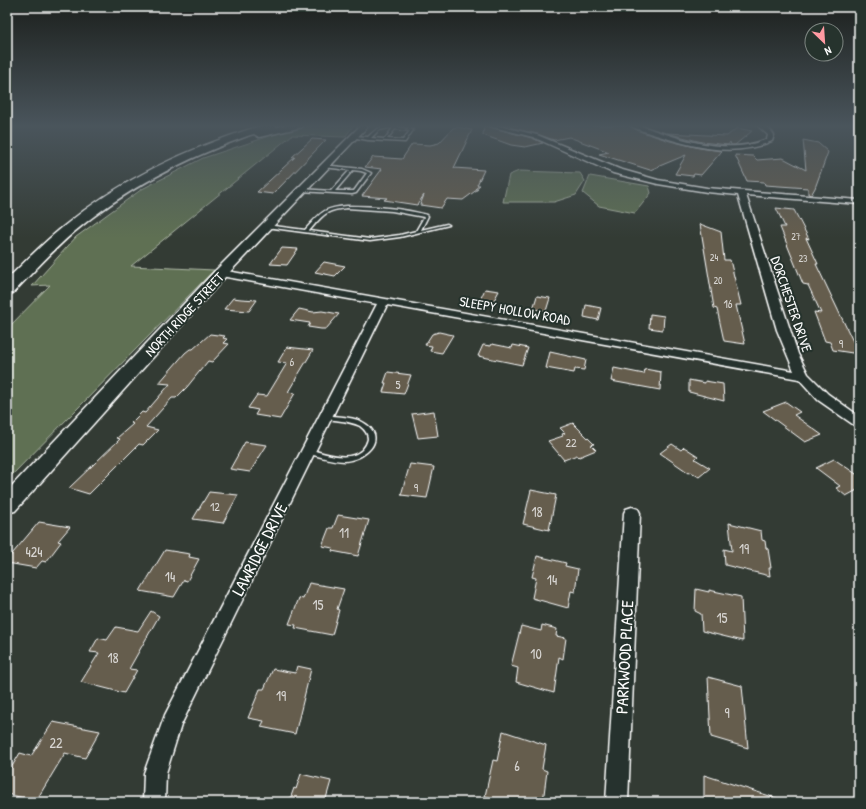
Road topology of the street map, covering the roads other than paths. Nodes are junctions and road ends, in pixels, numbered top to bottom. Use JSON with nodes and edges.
{"nodes":[{"id":1,"x":156,"y":163,"type":"edge"},
{"id":2,"x":164,"y":163,"type":"edge"},
{"id":3,"x":174,"y":163,"type":"edge"},
{"id":4,"x":181,"y":163,"type":"edge"},
{"id":5,"x":326,"y":163,"type":"edge"},
{"id":6,"x":598,"y":163,"type":"edge"},
{"id":7,"x":323,"y":166,"type":"junction"},
{"id":8,"x":352,"y":169,"type":"junction"},
{"id":9,"x":301,"y":190,"type":"junction"},
{"id":10,"x":332,"y":192,"type":"junction"},
{"id":11,"x":741,"y":193,"type":"junction"},
{"id":12,"x":102,"y":201,"type":"junction"},
{"id":13,"x":859,"y":202,"type":"edge"},
{"id":14,"x":447,"y":225,"type":"dead end"},
{"id":15,"x":266,"y":226,"type":"junction"},
{"id":16,"x":418,"y":231,"type":"junction"},
{"id":17,"x":305,"y":232,"type":"junction"},
{"id":18,"x":222,"y":273,"type":"junction"},
{"id":19,"x":7,"y":275,"type":"edge"},
{"id":20,"x":7,"y":289,"type":"edge"},
{"id":21,"x":383,"y":302,"type":"junction"},
{"id":22,"x":803,"y":376,"type":"junction"},
{"id":23,"x":326,"y":417,"type":"junction"},
{"id":24,"x":859,"y":422,"type":"edge"},
{"id":25,"x":308,"y":451,"type":"junction"},
{"id":26,"x":7,"y":505,"type":"edge"},
{"id":27,"x":632,"y":512,"type":"dead end"},
{"id":28,"x":154,"y":802,"type":"edge"},
{"id":29,"x":617,"y":802,"type":"edge"}],
"edges":[{"from":1,"to":12,"type":"highway"},
{"from":2,"to":12,"type":"highway"},
{"from":3,"to":12,"type":"highway"},
{"from":4,"to":12,"type":"highway"},
{"from":5,"to":7,"type":"street","name":"NORTH RIDGE STREET"},
{"from":6,"to":11,"type":"street"},
{"from":7,"to":8,"type":"lane"},
{"from":7,"to":9,"type":"street","name":"NORTH RIDGE STREET"},
{"from":8,"to":10,"type":"lane"},
{"from":8,"to":10,"type":"lane"},
{"from":9,"to":10,"type":"lane"},
{"from":9,"to":15,"type":"street","name":"NORTH RIDGE STREET"},
{"from":11,"to":13,"type":"street"},
{"from":11,"to":22,"type":"street","name":"DORCHESTER DRIVE"},
{"from":12,"to":19,"type":"highway"},
{"from":12,"to":20,"type":"highway"},
{"from":14,"to":16,"type":"lane"},
{"from":15,"to":17,"type":"lane"},
{"from":15,"to":18,"type":"street","name":"NORTH RIDGE STREET"},
{"from":16,"to":17,"type":"lane"},
{"from":16,"to":17,"type":"lane"},
{"from":18,"to":21,"type":"street","name":"SLEEPY HOLLOW ROAD"},
{"from":18,"to":26,"type":"street","name":"NORTH RIDGE STREET"},
{"from":21,"to":22,"type":"street","name":"SLEEPY HOLLOW ROAD"},
{"from":21,"to":23,"type":"street","name":"LAWRIDGE DRIVE"},
{"from":22,"to":24,"type":"street","name":"DORCHESTER DRIVE"},
{"from":23,"to":25,"type":"street","name":"LAWRIDGE DRIVE"},
{"from":23,"to":25,"type":"lane"},
{"from":25,"to":28,"type":"street","name":"LAWRIDGE DRIVE"},
{"from":27,"to":29,"type":"street","name":"PARKWOOD PLACE"}]}
